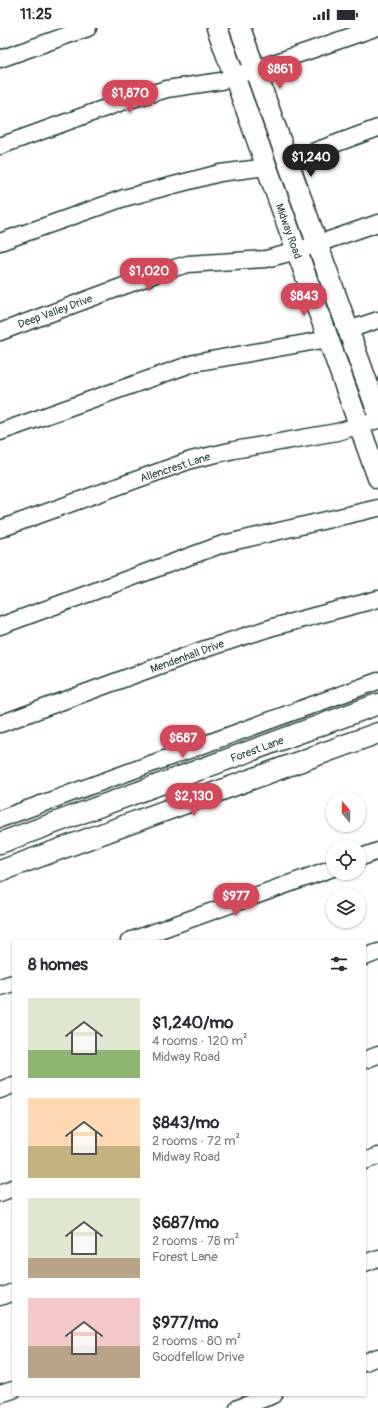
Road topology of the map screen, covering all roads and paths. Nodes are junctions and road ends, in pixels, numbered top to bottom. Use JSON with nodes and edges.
{"nodes":[{"id":1,"x":88,"y":28,"type":"edge"},
{"id":2,"x":217,"y":28,"type":"edge"},
{"id":3,"x":240,"y":28,"type":"edge"},
{"id":4,"x":375,"y":28,"type":"edge"},
{"id":5,"x":0,"y":59,"type":"edge"},
{"id":6,"x":255,"y":69,"type":"junction"},
{"id":7,"x":234,"y":77,"type":"junction"},
{"id":8,"x":378,"y":128,"type":"edge"},
{"id":9,"x":0,"y":146,"type":"edge"},
{"id":10,"x":288,"y":161,"type":"junction"},
{"id":11,"x":267,"y":167,"type":"junction"},
{"id":12,"x":378,"y":223,"type":"edge"},
{"id":13,"x":0,"y":242,"type":"edge"},
{"id":14,"x":318,"y":244,"type":"junction"},
{"id":15,"x":297,"y":251,"type":"junction"},
{"id":16,"x":378,"y":320,"type":"edge"},
{"id":17,"x":348,"y":330,"type":"junction"},
{"id":18,"x":0,"y":332,"type":"edge"},
{"id":19,"x":328,"y":338,"type":"junction"},
{"id":20,"x":378,"y":413,"type":"edge"},
{"id":21,"x":378,"y":420,"type":"edge"},
{"id":22,"x":359,"y":426,"type":"junction"},
{"id":23,"x":0,"y":432,"type":"edge"},
{"id":24,"x":378,"y":478,"type":"edge"},
{"id":25,"x":378,"y":508,"type":"edge"},
{"id":26,"x":0,"y":529,"type":"edge"},
{"id":27,"x":378,"y":599,"type":"edge"},
{"id":28,"x":0,"y":626,"type":"edge"},
{"id":29,"x":378,"y":681,"type":"edge"},
{"id":30,"x":378,"y":704,"type":"edge"},
{"id":31,"x":0,"y":724,"type":"edge"},
{"id":32,"x":378,"y":733,"type":"edge"},
{"id":33,"x":0,"y":819,"type":"edge"},
{"id":34,"x":0,"y":843,"type":"edge"},
{"id":35,"x":378,"y":851,"type":"edge"},
{"id":36,"x":366,"y":855,"type":"edge"},
{"id":37,"x":0,"y":871,"type":"edge"},
{"id":38,"x":326,"y":871,"type":"edge"},
{"id":39,"x":132,"y":940,"type":"edge"},
{"id":40,"x":378,"y":952,"type":"edge"},
{"id":41,"x":366,"y":957,"type":"edge"},
{"id":42,"x":12,"y":982,"type":"edge"},
{"id":43,"x":0,"y":987,"type":"edge"},
{"id":44,"x":378,"y":1055,"type":"edge"},
{"id":45,"x":366,"y":1060,"type":"edge"},
{"id":46,"x":12,"y":1085,"type":"edge"},
{"id":47,"x":0,"y":1090,"type":"edge"},
{"id":48,"x":378,"y":1156,"type":"edge"},
{"id":49,"x":366,"y":1161,"type":"edge"},
{"id":50,"x":12,"y":1188,"type":"edge"},
{"id":51,"x":0,"y":1192,"type":"edge"},
{"id":52,"x":378,"y":1258,"type":"edge"},
{"id":53,"x":366,"y":1263,"type":"edge"},
{"id":54,"x":12,"y":1292,"type":"edge"},
{"id":55,"x":0,"y":1297,"type":"edge"},
{"id":56,"x":378,"y":1358,"type":"edge"},
{"id":57,"x":366,"y":1362,"type":"edge"},
{"id":58,"x":12,"y":1390,"type":"edge"},
{"id":59,"x":0,"y":1394,"type":"edge"},
{"id":60,"x":271,"y":1396,"type":"edge"},
{"id":61,"x":238,"y":1408,"type":"edge"}],
"edges":[{"from":1,"to":5,"type":"street"},
{"from":2,"to":7,"type":"main road","name":"Midway Road"},
{"from":3,"to":6,"type":"main road","name":"Midway Road"},
{"from":4,"to":6,"type":"street"},
{"from":6,"to":7,"type":"street"},
{"from":6,"to":10,"type":"main road","name":"Midway Road"},
{"from":7,"to":9,"type":"street"},
{"from":7,"to":11,"type":"main road","name":"Midway Road"},
{"from":8,"to":10,"type":"street"},
{"from":10,"to":14,"type":"main road","name":"Midway Road"},
{"from":11,"to":13,"type":"street"},
{"from":11,"to":15,"type":"main road","name":"Midway Road"},
{"from":12,"to":14,"type":"street","name":"Deep Valley Drive"},
{"from":14,"to":15,"type":"street","name":"Deep Valley Drive"},
{"from":14,"to":17,"type":"main road","name":"Midway Road"},
{"from":15,"to":18,"type":"street","name":"Deep Valley Drive"},
{"from":15,"to":19,"type":"main road","name":"Midway Road"},
{"from":16,"to":17,"type":"street"},
{"from":17,"to":20,"type":"main road","name":"Midway Road"},
{"from":19,"to":22,"type":"main road","name":"Midway Road"},
{"from":19,"to":23,"type":"street"},
{"from":21,"to":22,"type":"street","name":"Allencrest Lane"},
{"from":22,"to":24,"type":"main road","name":"Midway Road"},
{"from":22,"to":26,"type":"street","name":"Allencrest Lane"},
{"from":25,"to":28,"type":"street"},
{"from":27,"to":31,"type":"street","name":"Mendenhall Drive"},
{"from":29,"to":33,"type":"street"},
{"from":30,"to":34,"type":"main road","name":"Forest Lane"},
{"from":32,"to":37,"type":"main road"},
{"from":35,"to":36,"type":"street"},
{"from":38,"to":39,"type":"street"},
{"from":40,"to":41,"type":"street"},
{"from":42,"to":43,"type":"street"},
{"from":44,"to":45,"type":"street"},
{"from":46,"to":47,"type":"street"},
{"from":48,"to":49,"type":"street"},
{"from":50,"to":51,"type":"street"},
{"from":52,"to":53,"type":"street"},
{"from":54,"to":55,"type":"street"},
{"from":56,"to":57,"type":"street"},
{"from":58,"to":59,"type":"street"},
{"from":60,"to":61,"type":"street"}]}
